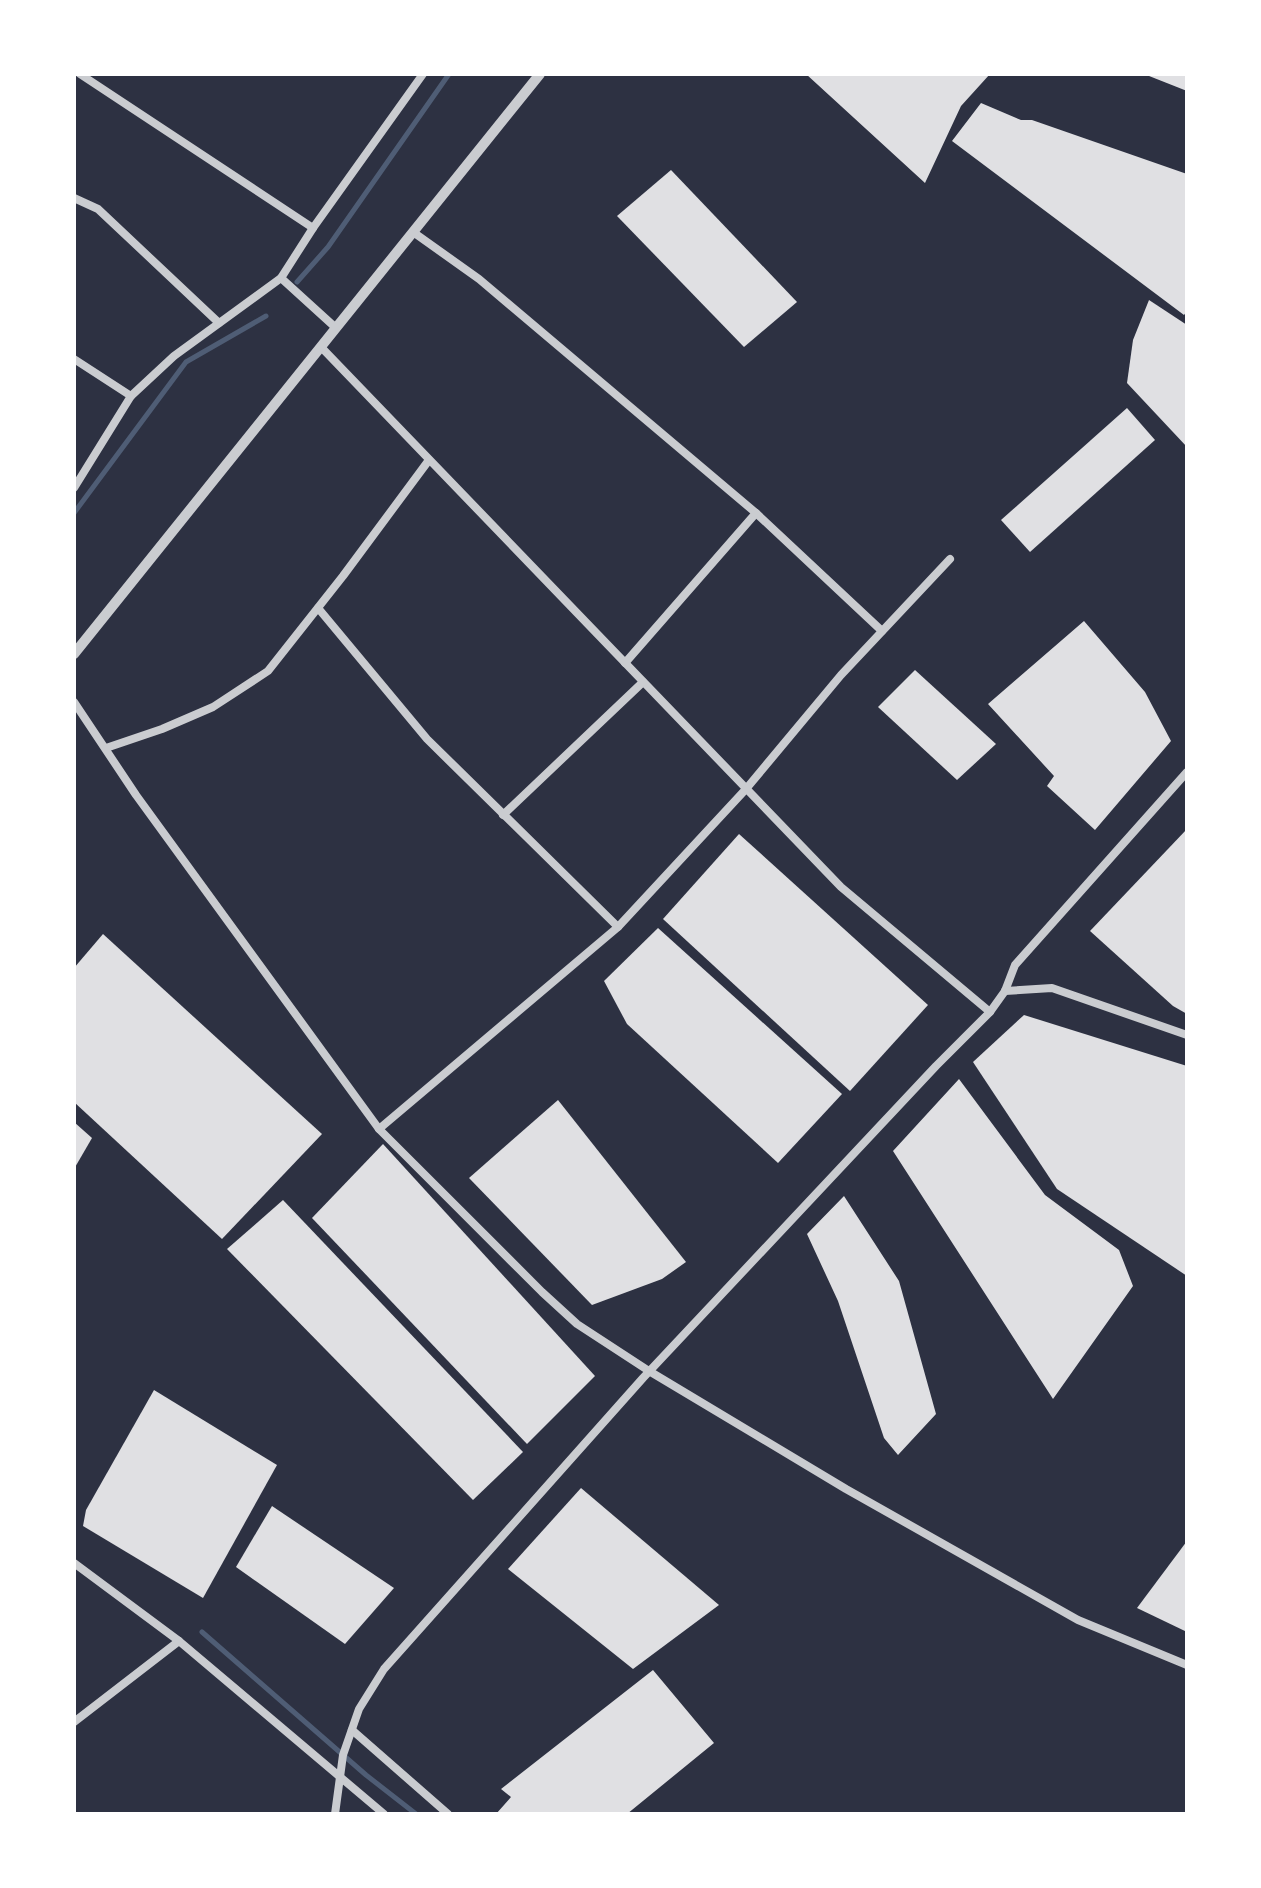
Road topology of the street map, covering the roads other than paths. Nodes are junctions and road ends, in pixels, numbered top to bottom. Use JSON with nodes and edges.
{"nodes":[{"id":1,"x":80,"y":74,"type":"edge"},
{"id":2,"x":423,"y":74,"type":"edge"},
{"id":3,"x":540,"y":74,"type":"edge"},
{"id":4,"x":74,"y":198,"type":"edge"},
{"id":5,"x":313,"y":228,"type":"junction"},
{"id":6,"x":413,"y":232,"type":"junction"},
{"id":7,"x":281,"y":278,"type":"junction"},
{"id":8,"x":219,"y":323,"type":"junction"},
{"id":9,"x":336,"y":328,"type":"junction"},
{"id":10,"x":321,"y":347,"type":"junction"},
{"id":11,"x":74,"y":359,"type":"edge"},
{"id":12,"x":131,"y":396,"type":"junction"},
{"id":13,"x":429,"y":460,"type":"junction"},
{"id":14,"x":74,"y":488,"type":"edge"},
{"id":15,"x":756,"y":513,"type":"junction"},
{"id":16,"x":950,"y":559,"type":"dead end"},
{"id":17,"x":318,"y":608,"type":"junction"},
{"id":18,"x":882,"y":631,"type":"junction"},
{"id":19,"x":74,"y":654,"type":"edge"},
{"id":20,"x":625,"y":663,"type":"junction"},
{"id":21,"x":643,"y":682,"type":"junction"},
{"id":22,"x":74,"y":702,"type":"edge"},
{"id":23,"x":106,"y":748,"type":"junction"},
{"id":24,"x":1187,"y":772,"type":"edge"},
{"id":25,"x":746,"y":789,"type":"junction"},
{"id":26,"x":503,"y":815,"type":"junction"},
{"id":27,"x":618,"y":927,"type":"junction"},
{"id":28,"x":1005,"y":991,"type":"junction"},
{"id":29,"x":990,"y":1012,"type":"junction"},
{"id":30,"x":1187,"y":1035,"type":"edge"},
{"id":31,"x":379,"y":1129,"type":"junction"},
{"id":32,"x":649,"y":1371,"type":"junction"},
{"id":33,"x":74,"y":1563,"type":"edge"},
{"id":34,"x":179,"y":1641,"type":"junction"},
{"id":35,"x":1187,"y":1665,"type":"edge"},
{"id":36,"x":74,"y":1722,"type":"edge"},
{"id":37,"x":352,"y":1730,"type":"junction"},
{"id":38,"x":340,"y":1777,"type":"junction"},
{"id":39,"x":335,"y":1814,"type":"edge"},
{"id":40,"x":384,"y":1814,"type":"edge"},
{"id":41,"x":448,"y":1814,"type":"edge"}],
"edges":[{"from":1,"to":5,"type":"street"},
{"from":2,"to":5,"type":"street"},
{"from":3,"to":6,"type":"street"},
{"from":4,"to":8,"type":"street"},
{"from":5,"to":7,"type":"street"},
{"from":6,"to":9,"type":"street"},
{"from":6,"to":15,"type":"street"},
{"from":7,"to":8,"type":"street"},
{"from":7,"to":9,"type":"street"},
{"from":8,"to":12,"type":"street"},
{"from":9,"to":10,"type":"street"},
{"from":10,"to":13,"type":"street"},
{"from":10,"to":19,"type":"street"},
{"from":11,"to":12,"type":"street"},
{"from":12,"to":14,"type":"street"},
{"from":13,"to":17,"type":"street"},
{"from":13,"to":20,"type":"street"},
{"from":15,"to":18,"type":"street"},
{"from":15,"to":20,"type":"street"},
{"from":16,"to":18,"type":"street"},
{"from":17,"to":23,"type":"street"},
{"from":17,"to":26,"type":"street"},
{"from":18,"to":25,"type":"street"},
{"from":20,"to":21,"type":"street"},
{"from":21,"to":25,"type":"street"},
{"from":21,"to":26,"type":"street"},
{"from":22,"to":23,"type":"street"},
{"from":23,"to":31,"type":"street"},
{"from":24,"to":28,"type":"street"},
{"from":25,"to":27,"type":"street"},
{"from":25,"to":29,"type":"street"},
{"from":26,"to":27,"type":"street"},
{"from":27,"to":31,"type":"street"},
{"from":28,"to":29,"type":"street"},
{"from":28,"to":30,"type":"street"},
{"from":29,"to":32,"type":"street"},
{"from":31,"to":32,"type":"street"},
{"from":32,"to":35,"type":"street"},
{"from":32,"to":37,"type":"street"},
{"from":33,"to":34,"type":"street"},
{"from":34,"to":36,"type":"street"},
{"from":34,"to":38,"type":"street"},
{"from":37,"to":38,"type":"street"},
{"from":37,"to":41,"type":"street"},
{"from":38,"to":39,"type":"street"},
{"from":38,"to":40,"type":"street"}]}
